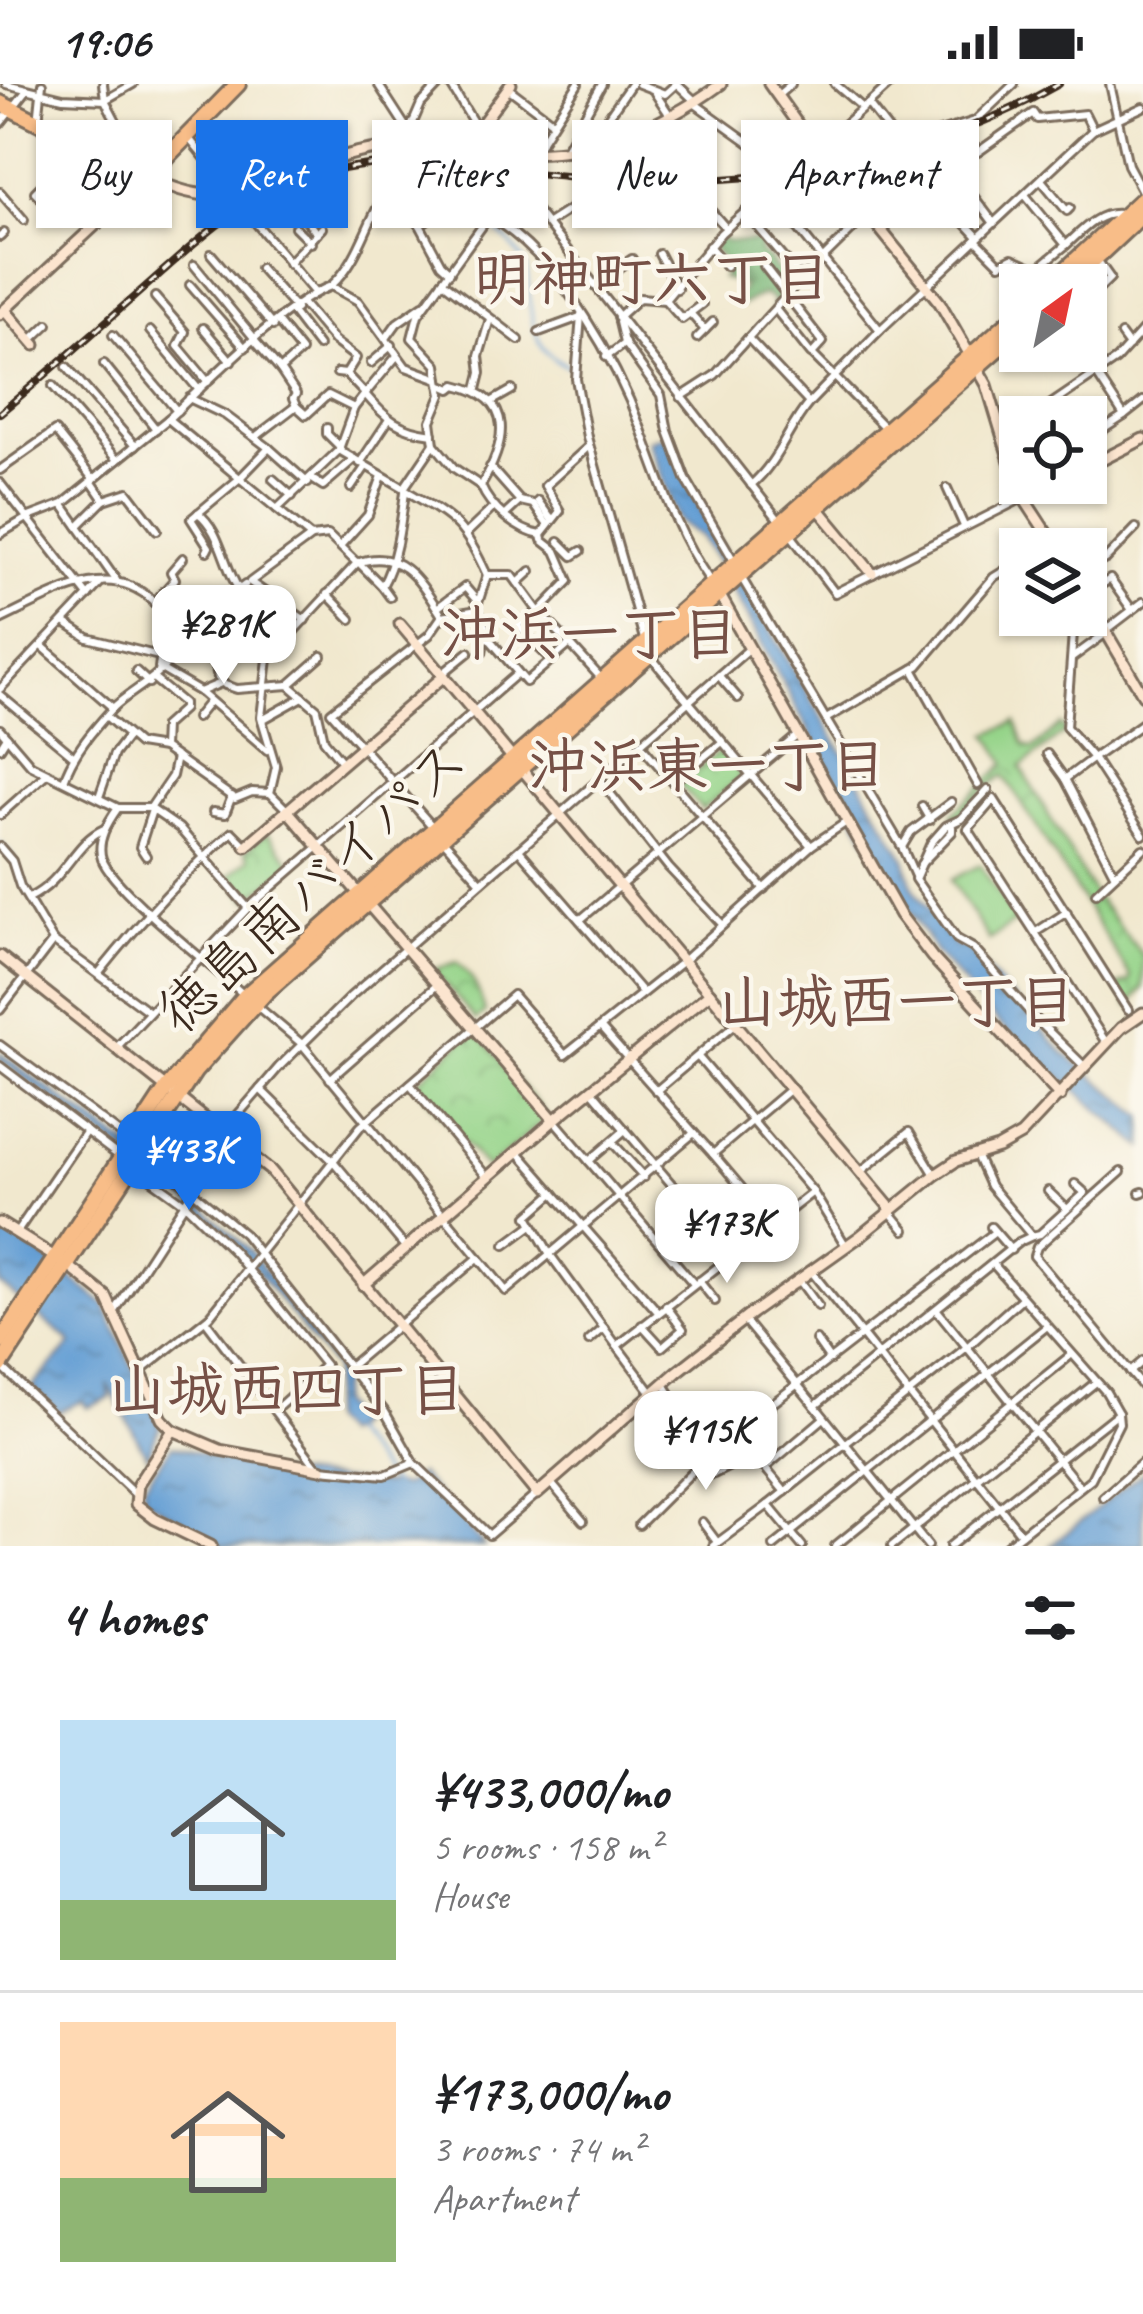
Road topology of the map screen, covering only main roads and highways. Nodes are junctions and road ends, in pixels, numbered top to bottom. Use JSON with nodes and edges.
{"nodes":[{"id":1,"x":238,"y":84,"type":"edge"},
{"id":2,"x":6,"y":107,"type":"edge"},
{"id":3,"x":1143,"y":196,"type":"edge"},
{"id":4,"x":1143,"y":214,"type":"edge"},
{"id":5,"x":1088,"y":264,"type":"edge"},
{"id":6,"x":1091,"y":264,"type":"edge"},
{"id":7,"x":999,"y":335,"type":"edge"},
{"id":8,"x":999,"y":344,"type":"edge"},
{"id":9,"x":975,"y":362,"type":"junction"},
{"id":10,"x":786,"y":528,"type":"junction"},
{"id":11,"x":647,"y":650,"type":"junction"},
{"id":12,"x":518,"y":763,"type":"junction"},
{"id":13,"x":28,"y":1311,"type":"junction"},
{"id":14,"x":0,"y":1342,"type":"edge"},
{"id":15,"x":0,"y":1366,"type":"edge"}],
"edges":[{"from":1,"to":2,"type":"highway"},
{"from":3,"to":5,"type":"highway"},
{"from":4,"to":6,"type":"highway"},
{"from":7,"to":9,"type":"highway","name":"徳島南バイパス"},
{"from":8,"to":9,"type":"highway","name":"徳島南バイパス"},
{"from":9,"to":10,"type":"highway","name":"徳島南バイパス"},
{"from":9,"to":10,"type":"highway","name":"徳島南バイパス"},
{"from":10,"to":11,"type":"highway","name":"徳島南バイパス"},
{"from":11,"to":12,"type":"highway","name":"徳島南バイパス"},
{"from":11,"to":12,"type":"highway","name":"徳島南バイパス"},
{"from":12,"to":13,"type":"highway","name":"徳島南バイパス"},
{"from":13,"to":14,"type":"highway","name":"徳島南バイパス"},
{"from":13,"to":15,"type":"highway","name":"徳島南バイパス"}]}
